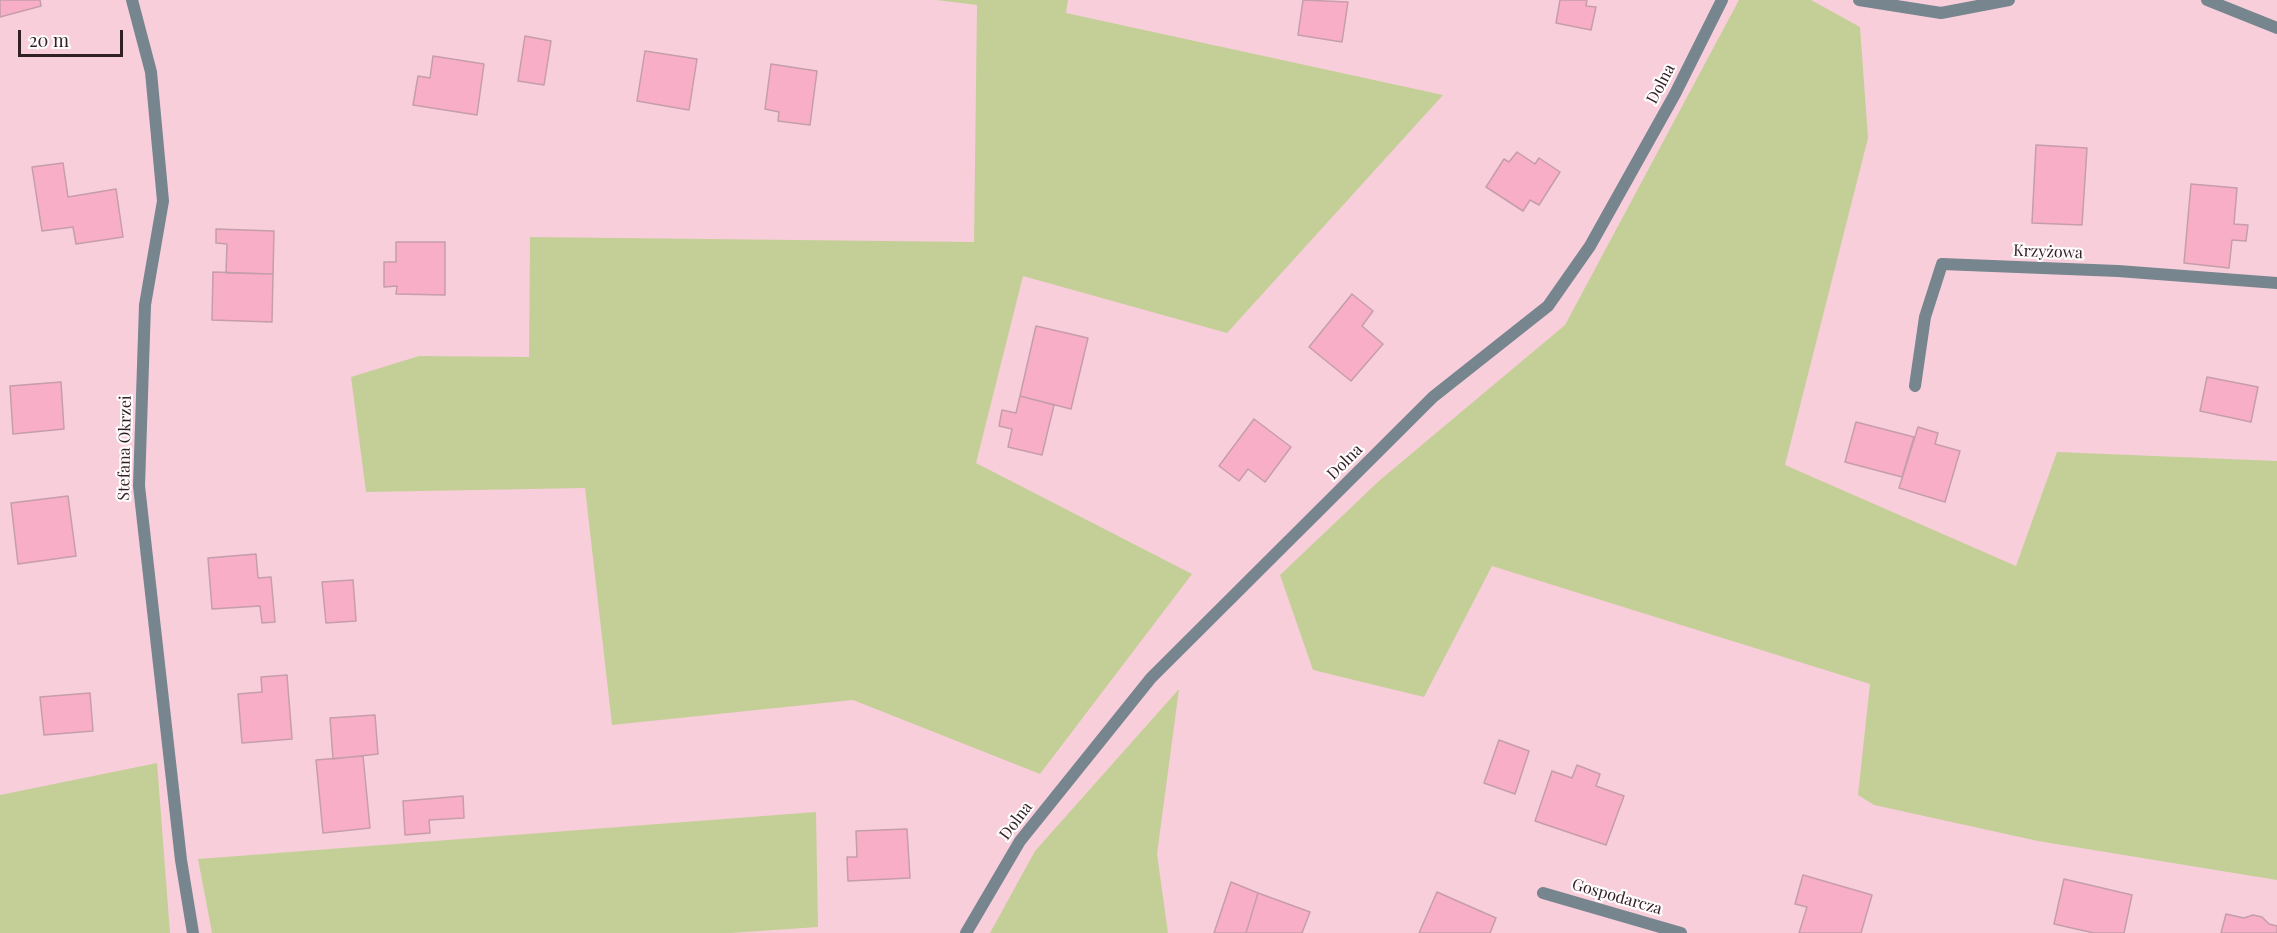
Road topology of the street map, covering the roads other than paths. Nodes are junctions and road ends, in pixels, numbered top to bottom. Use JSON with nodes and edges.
{"nodes":[{"id":1,"x":132,"y":0,"type":"edge"},
{"id":2,"x":1722,"y":0,"type":"edge"},
{"id":3,"x":1859,"y":0,"type":"edge"},
{"id":4,"x":2010,"y":0,"type":"edge"},
{"id":5,"x":2207,"y":0,"type":"edge"},
{"id":6,"x":2277,"y":28,"type":"edge"},
{"id":7,"x":2277,"y":284,"type":"edge"},
{"id":8,"x":1915,"y":386,"type":"dead end"},
{"id":9,"x":1543,"y":893,"type":"dead end"},
{"id":10,"x":193,"y":933,"type":"edge"},
{"id":11,"x":966,"y":933,"type":"edge"},
{"id":12,"x":1681,"y":933,"type":"edge"}],
"edges":[{"from":1,"to":10,"type":"street","name":"Stefana Okrzei"},
{"from":2,"to":11,"type":"street","name":"Dolna"},
{"from":3,"to":4,"type":"street"},
{"from":5,"to":6,"type":"street"},
{"from":7,"to":8,"type":"street","name":"Krzyżowa"},
{"from":9,"to":12,"type":"street","name":"Gospodarcza"}]}
